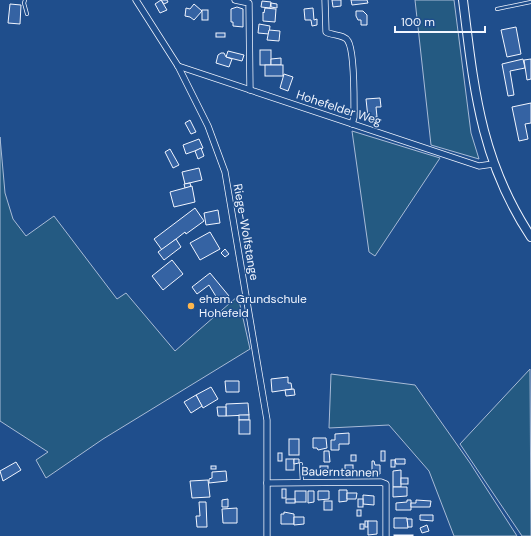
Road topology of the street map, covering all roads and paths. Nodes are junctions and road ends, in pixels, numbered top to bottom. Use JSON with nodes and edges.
{"nodes":[{"id":1,"x":25,"y":0,"type":"edge"},
{"id":2,"x":136,"y":0,"type":"edge"},
{"id":3,"x":236,"y":0,"type":"edge"},
{"id":4,"x":325,"y":0,"type":"edge"},
{"id":5,"x":463,"y":0,"type":"edge"},
{"id":6,"x":531,"y":2,"type":"edge"},
{"id":7,"x":497,"y":9,"type":"dead end"},
{"id":8,"x":27,"y":14,"type":"dead end"},
{"id":9,"x":178,"y":66,"type":"junction"},
{"id":10,"x":250,"y":90,"type":"junction"},
{"id":11,"x":352,"y":124,"type":"junction"},
{"id":12,"x":493,"y":164,"type":"junction"},
{"id":13,"x":531,"y":237,"type":"edge"},
{"id":14,"x":301,"y":464,"type":"dead end"},
{"id":15,"x":267,"y":483,"type":"junction"},
{"id":16,"x":302,"y":483,"type":"junction"},
{"id":17,"x":267,"y":536,"type":"edge"},
{"id":18,"x":386,"y":536,"type":"edge"}],
"edges":[{"from":1,"to":8,"type":"lane"},
{"from":2,"to":9,"type":"street","name":"Riege-Wolfstange"},
{"from":3,"to":10,"type":"street"},
{"from":4,"to":11,"type":"street"},
{"from":5,"to":12,"type":"main road"},
{"from":6,"to":7,"type":"lane"},
{"from":9,"to":10,"type":"street","name":"Hohefelder Weg"},
{"from":9,"to":15,"type":"street","name":"Riege-Wolfstange"},
{"from":10,"to":11,"type":"street","name":"Hohefelder Weg"},
{"from":11,"to":12,"type":"street","name":"Hohefelder Weg"},
{"from":12,"to":13,"type":"main road"},
{"from":14,"to":16,"type":"lane"},
{"from":15,"to":16,"type":"street","name":"Bauerntannen"},
{"from":15,"to":17,"type":"street","name":"Riege-Wolfstange"},
{"from":16,"to":18,"type":"street","name":"Bauerntannen"}]}
